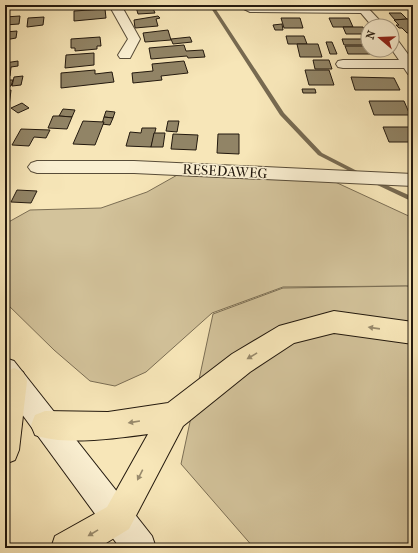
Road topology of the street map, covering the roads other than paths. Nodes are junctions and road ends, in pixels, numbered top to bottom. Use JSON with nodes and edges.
{"nodes":[{"id":1,"x":114,"y":5,"type":"edge"},
{"id":2,"x":362,"y":7,"type":"edge"},
{"id":3,"x":250,"y":9,"type":"dead end"},
{"id":4,"x":372,"y":18,"type":"edge"},
{"id":5,"x":406,"y":38,"type":"dead end"},
{"id":6,"x":400,"y":39,"type":"edge"},
{"id":7,"x":400,"y":51,"type":"edge"},
{"id":8,"x":125,"y":55,"type":"dead end"},
{"id":9,"x":343,"y":64,"type":"dead end"},
{"id":10,"x":411,"y":67,"type":"edge"},
{"id":11,"x":37,"y":167,"type":"dead end"},
{"id":12,"x":405,"y":180,"type":"edge"},
{"id":13,"x":413,"y":333,"type":"edge"},
{"id":14,"x":9,"y":376,"type":"edge"},
{"id":15,"x":173,"y":416,"type":"junction"},
{"id":16,"x":45,"y":425,"type":"junction"},
{"id":17,"x":5,"y":450,"type":"edge"},
{"id":18,"x":118,"y":518,"type":"junction"},
{"id":19,"x":67,"y":548,"type":"edge"},
{"id":20,"x":140,"y":548,"type":"edge"}],
"edges":[{"from":1,"to":8,"type":"street"},
{"from":2,"to":3,"type":"street"},
{"from":2,"to":4,"type":"street"},
{"from":5,"to":6,"type":"street"},
{"from":7,"to":10,"type":"street"},
{"from":9,"to":10,"type":"street"},
{"from":11,"to":12,"type":"street","name":"RESEDAWEG"},
{"from":13,"to":15,"type":"main road","one_way":true},
{"from":14,"to":16,"type":"street"},
{"from":14,"to":17,"type":"main road"},
{"from":15,"to":16,"type":"main road","one_way":true},
{"from":15,"to":18,"type":"main road","one_way":true},
{"from":16,"to":18,"type":"street"},
{"from":18,"to":19,"type":"main road","one_way":true},
{"from":18,"to":20,"type":"street"}]}
